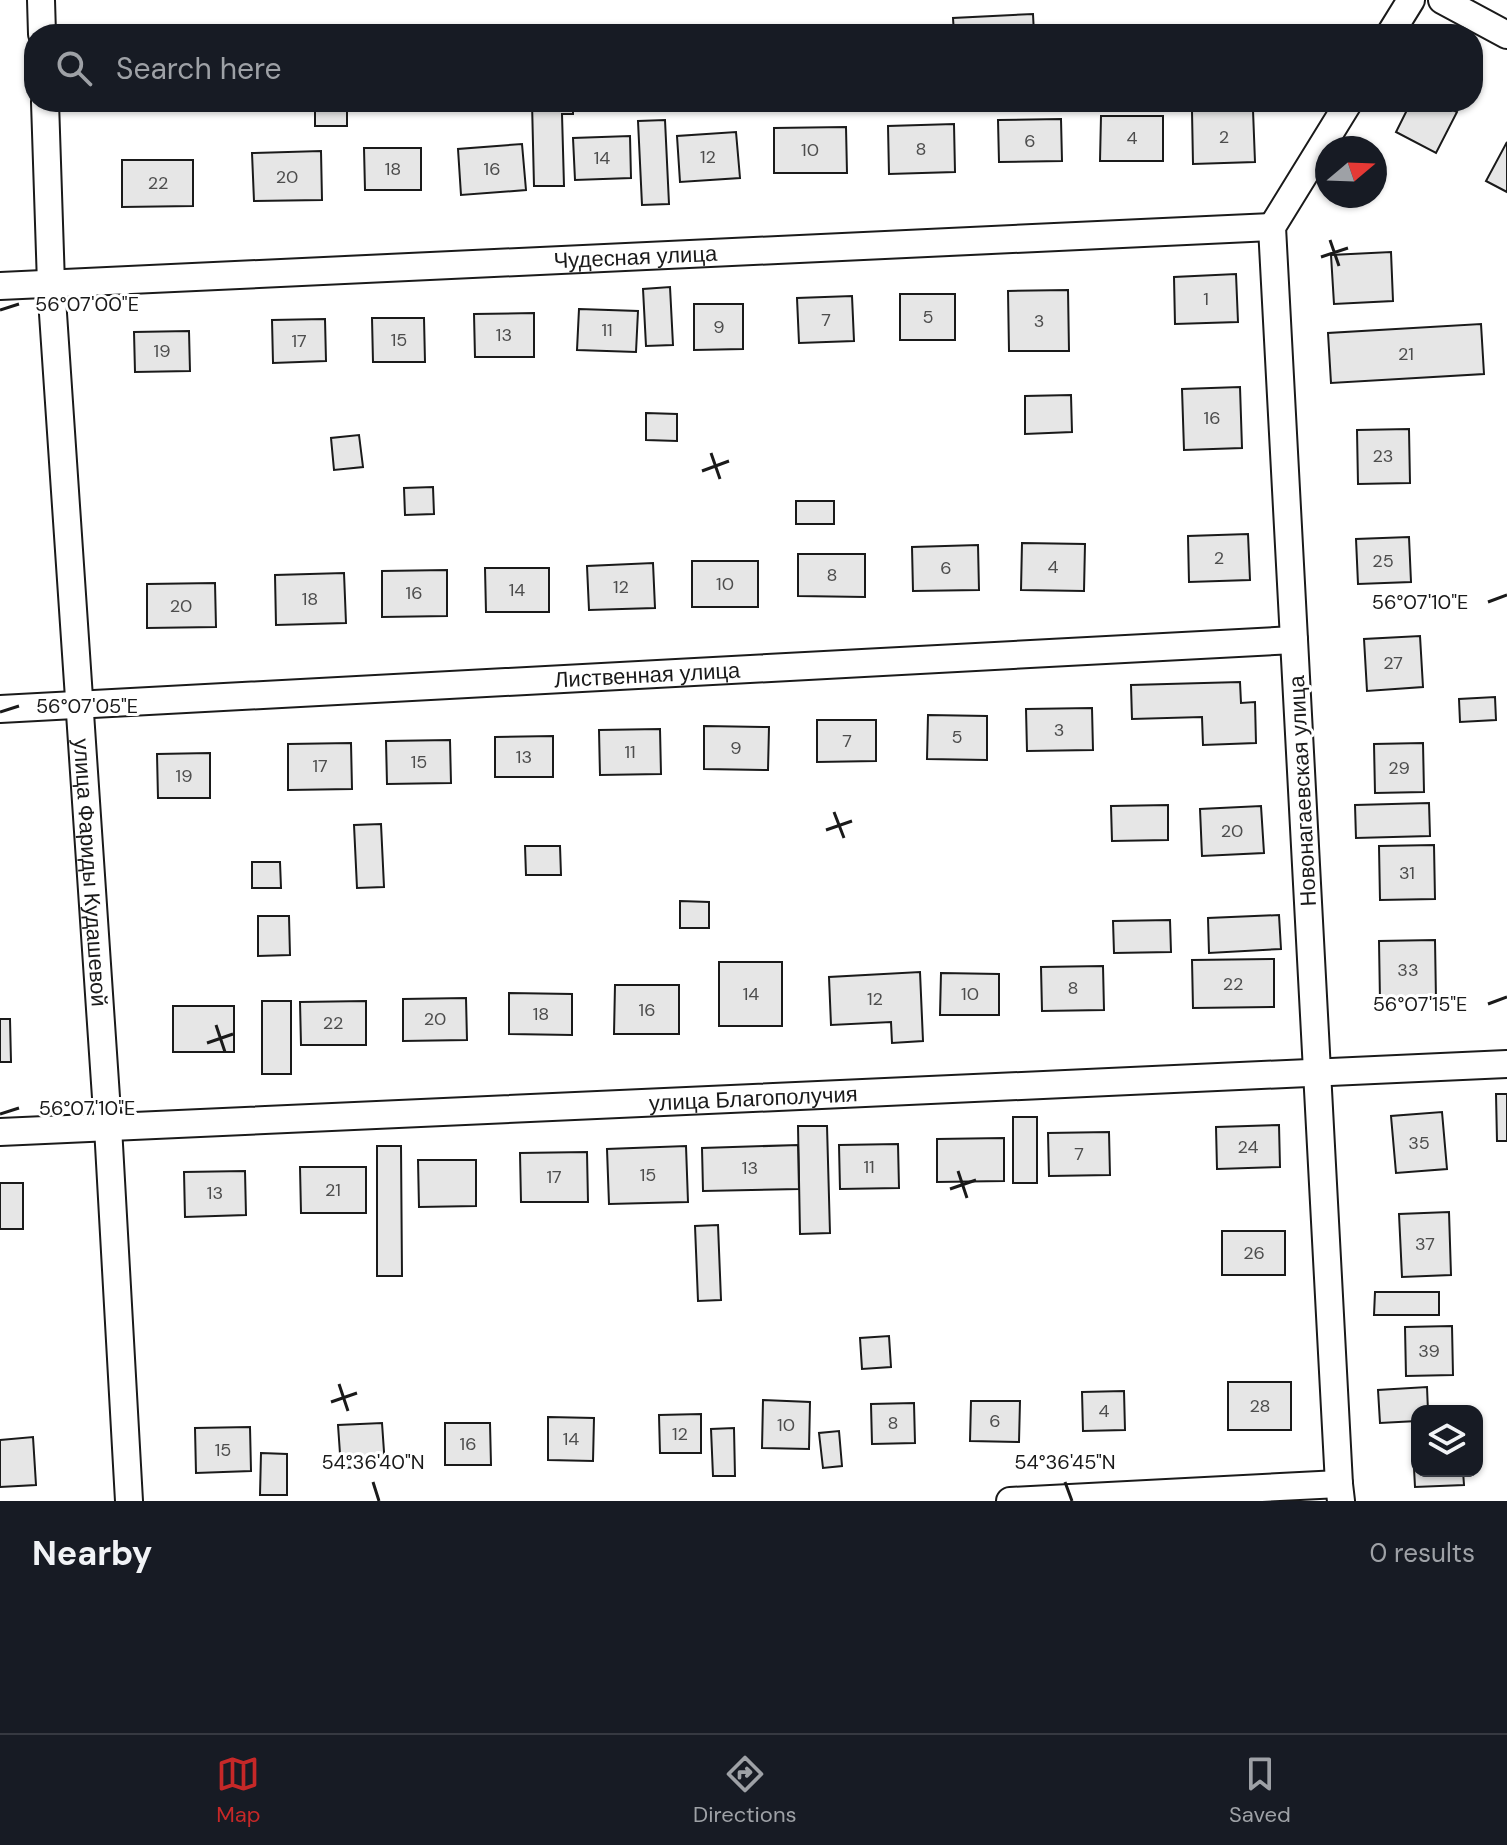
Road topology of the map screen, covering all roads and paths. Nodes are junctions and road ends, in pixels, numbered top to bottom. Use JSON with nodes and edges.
{"nodes":[{"id":1,"x":41,"y":0,"type":"edge"},
{"id":2,"x":1411,"y":0,"type":"edge"},
{"id":3,"x":1442,"y":0,"type":"edge"},
{"id":4,"x":42,"y":24,"type":"edge"},
{"id":5,"x":1396,"y":24,"type":"edge"},
{"id":6,"x":1507,"y":35,"type":"edge"},
{"id":7,"x":45,"y":112,"type":"edge"},
{"id":8,"x":1343,"y":112,"type":"edge"},
{"id":9,"x":1272,"y":227,"type":"junction"},
{"id":10,"x":51,"y":284,"type":"junction"},
{"id":11,"x":0,"y":286,"type":"edge"},
{"id":12,"x":1294,"y":640,"type":"junction"},
{"id":13,"x":80,"y":705,"type":"junction"},
{"id":14,"x":0,"y":709,"type":"edge"},
{"id":15,"x":1507,"y":1064,"type":"edge"},
{"id":16,"x":1317,"y":1073,"type":"junction"},
{"id":17,"x":108,"y":1127,"type":"junction"},
{"id":18,"x":0,"y":1132,"type":"edge"},
{"id":19,"x":1340,"y":1492,"type":"edge"},
{"id":20,"x":129,"y":1501,"type":"edge"},
{"id":21,"x":1010,"y":1501,"type":"edge"}],
"edges":[{"from":1,"to":4,"type":"street"},
{"from":2,"to":5,"type":"street"},
{"from":3,"to":6,"type":"street"},
{"from":7,"to":10,"type":"street","name":"улица Фариды Кудашевой"},
{"from":8,"to":9,"type":"street"},
{"from":9,"to":10,"type":"street","name":"Чудесная улица"},
{"from":9,"to":12,"type":"street","name":"Новонагаевская улица"},
{"from":10,"to":11,"type":"street","name":"Чудесная улица"},
{"from":10,"to":13,"type":"street","name":"улица Фариды Кудашевой"},
{"from":12,"to":13,"type":"street","name":"Лиственная улица"},
{"from":12,"to":16,"type":"street","name":"Новонагаевская улица"},
{"from":13,"to":14,"type":"street","name":"Лиственная улица"},
{"from":13,"to":17,"type":"street","name":"улица Фариды Кудашевой"},
{"from":15,"to":16,"type":"street","name":"улица Благополучия"},
{"from":16,"to":17,"type":"street","name":"улица Благополучия"},
{"from":16,"to":19,"type":"street","name":"Новонагаевская улица"},
{"from":17,"to":18,"type":"street","name":"улица Благополучия"},
{"from":17,"to":20,"type":"street","name":"улица Фариды Кудашевой"},
{"from":19,"to":21,"type":"street"}]}
